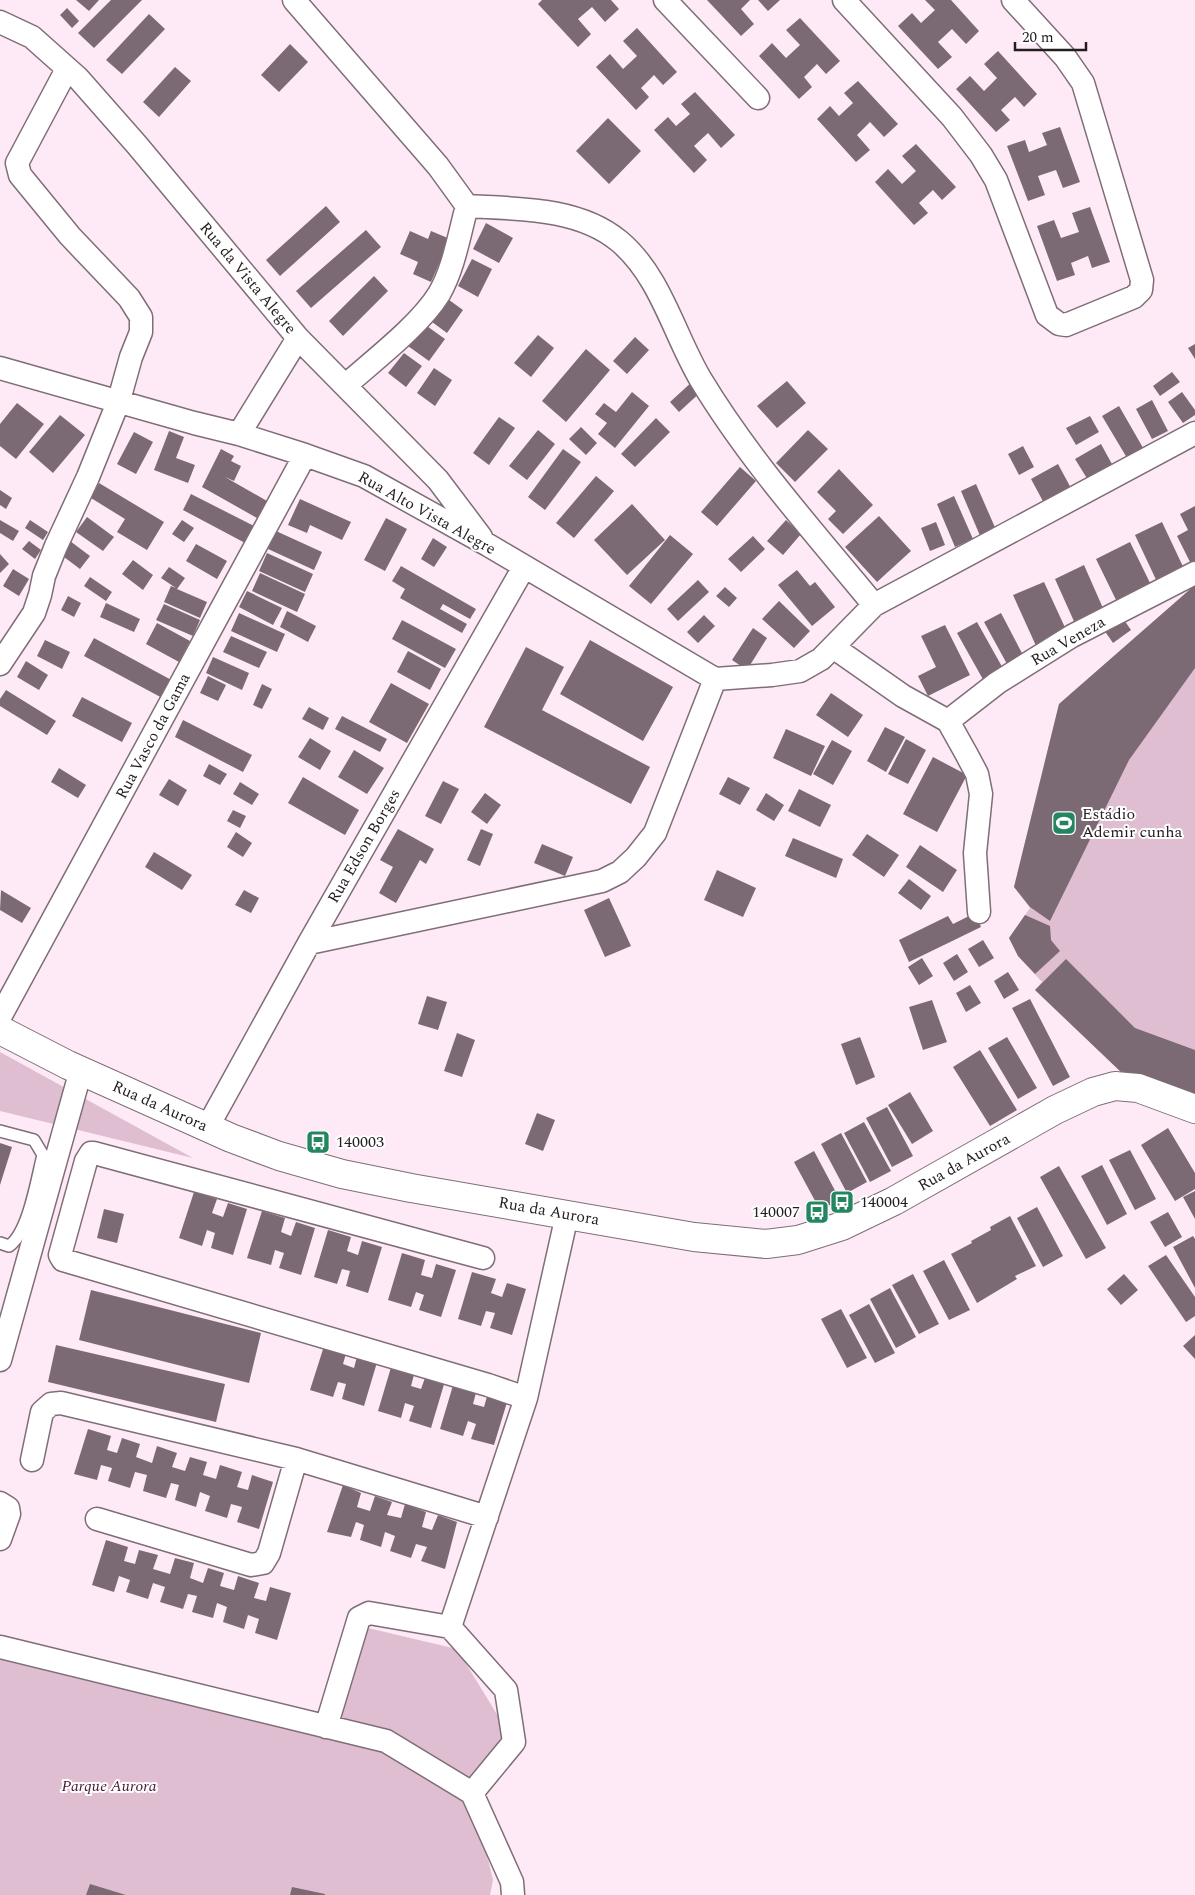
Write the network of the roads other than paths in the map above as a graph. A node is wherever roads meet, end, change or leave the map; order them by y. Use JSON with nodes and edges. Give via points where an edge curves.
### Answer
{"nodes":[{"id":1,"x":294,"y":0,"type":"edge"},
{"id":2,"x":665,"y":0,"type":"edge"},
{"id":3,"x":844,"y":0,"type":"edge"},
{"id":4,"x":1013,"y":0,"type":"edge"},
{"id":5,"x":0,"y":22,"type":"edge"},
{"id":6,"x":67,"y":68,"type":"junction"},
{"id":7,"x":758,"y":98,"type":"dead end"},
{"id":8,"x":467,"y":206,"type":"junction"},
{"id":9,"x":298,"y":338,"type":"junction"},
{"id":10,"x":0,"y":368,"type":"edge"},
{"id":11,"x":346,"y":385,"type":"junction"},
{"id":12,"x":119,"y":400,"type":"junction"},
{"id":13,"x":1195,"y":433,"type":"edge"},
{"id":14,"x":239,"y":434,"type":"junction"},
{"id":15,"x":305,"y":455,"type":"junction"},
{"id":16,"x":488,"y":546,"type":"junction"},
{"id":17,"x":524,"y":566,"type":"junction"},
{"id":18,"x":1195,"y":573,"type":"edge"},
{"id":19,"x":874,"y":605,"type":"junction"},
{"id":20,"x":833,"y":647,"type":"junction"},
{"id":21,"x":0,"y":664,"type":"edge"},
{"id":22,"x":714,"y":679,"type":"junction"},
{"id":23,"x":948,"y":721,"type":"junction"},
{"id":24,"x":979,"y":912,"type":"dead end"},
{"id":25,"x":309,"y":943,"type":"junction"},
{"id":26,"x":0,"y":1017,"type":"edge"},
{"id":27,"x":0,"y":1030,"type":"edge"},
{"id":28,"x":81,"y":1070,"type":"junction"},
{"id":29,"x":1195,"y":1109,"type":"edge"},
{"id":30,"x":207,"y":1128,"type":"junction"},
{"id":31,"x":0,"y":1131,"type":"edge"},
{"id":32,"x":567,"y":1215,"type":"junction"},
{"id":33,"x":0,"y":1243,"type":"edge"},
{"id":34,"x":483,"y":1258,"type":"dead end"},
{"id":35,"x":0,"y":1360,"type":"edge"},
{"id":36,"x":526,"y":1398,"type":"junction"},
{"id":37,"x":296,"y":1459,"type":"junction"},
{"id":38,"x":32,"y":1460,"type":"dead end"},
{"id":39,"x":0,"y":1503,"type":"edge"},
{"id":40,"x":487,"y":1516,"type":"junction"},
{"id":41,"x":97,"y":1519,"type":"dead end"},
{"id":42,"x":0,"y":1539,"type":"edge"},
{"id":43,"x":450,"y":1627,"type":"junction"},
{"id":44,"x":0,"y":1647,"type":"edge"},
{"id":45,"x":326,"y":1727,"type":"junction"},
{"id":46,"x":472,"y":1793,"type":"junction"},
{"id":47,"x":512,"y":1895,"type":"edge"}],
"edges":[{"from":1,"to":8,"type":"street","via":[[438,166]]},
{"from":2,"to":7,"type":"street"},
{"from":3,"to":4,"type":"street","via":[[952,117],[981,156],[996,180],[1047,315],[1066,325],[1134,297],[1142,280],[1083,83],[1065,57]]},
{"from":5,"to":6,"type":"street","name":"Rua da Vista Alegre","via":[[32,37]]},
{"from":6,"to":9,"type":"street","name":"Rua da Vista Alegre","via":[[137,145]]},
{"from":6,"to":12,"type":"street","via":[[17,162],[20,175],[70,236],[129,298],[141,317],[140,332]]},
{"from":8,"to":11,"type":"street","via":[[449,270],[438,294],[422,316]]},
{"from":8,"to":19,"type":"street","via":[[554,213],[592,224],[619,241],[646,271],[700,379],[742,442]]},
{"from":9,"to":11,"type":"street","name":"Rua da Vista Alegre"},
{"from":9,"to":14,"type":"street"},
{"from":10,"to":12,"type":"street","name":"Rua Alto Vista Alegre"},
{"from":11,"to":16,"type":"street","name":"Rua da Vista Alegre","via":[[438,480]]},
{"from":12,"to":14,"type":"street","name":"Rua Alto Vista Alegre"},
{"from":12,"to":21,"type":"street","via":[[44,576],[34,613]]},
{"from":13,"to":19,"type":"street"},
{"from":14,"to":15,"type":"street","name":"Rua Alto Vista Alegre"},
{"from":15,"to":16,"type":"street","name":"Rua Alto Vista Alegre","via":[[364,476]]},
{"from":15,"to":26,"type":"street","name":"Rua Vasco da Gama"},
{"from":16,"to":17,"type":"street","name":"Rua Alto Vista Alegre"},
{"from":17,"to":22,"type":"street","name":"Rua Alto Vista Alegre"},
{"from":17,"to":25,"type":"street","name":"Rua Edson Borges"},
{"from":18,"to":23,"type":"street","name":"Rua Veneza","via":[[1072,636],[996,683]]},
{"from":19,"to":20,"type":"street"},
{"from":20,"to":22,"type":"street","via":[[821,659],[800,671]]},
{"from":20,"to":23,"type":"street","via":[[904,696]]},
{"from":22,"to":25,"type":"street","via":[[655,833],[620,872],[602,881]]},
{"from":23,"to":24,"type":"street","via":[[977,774],[980,794],[976,853]]},
{"from":25,"to":30,"type":"street","name":"Rua Edson Borges"},
{"from":27,"to":28,"type":"main road","name":"Rua da Aurora"},
{"from":28,"to":30,"type":"main road","name":"Rua da Aurora"},
{"from":28,"to":35,"type":"street"},
{"from":29,"to":32,"type":"main road","name":"Rua da Aurora","via":[[1138,1088],[1115,1086],[1093,1092],[894,1201],[842,1226],[798,1240],[766,1244],[694,1237]]},
{"from":30,"to":32,"type":"main road","name":"Rua da Aurora","via":[[279,1156],[342,1174]]},
{"from":31,"to":33,"type":"lane","via":[[34,1140],[43,1155],[26,1220],[15,1241],[9,1246]]},
{"from":32,"to":36,"type":"street"},
{"from":34,"to":36,"type":"street","via":[[94,1153],[86,1161],[60,1255],[63,1260],[488,1384]]},
{"from":36,"to":40,"type":"street"},
{"from":37,"to":38,"type":"street","via":[[61,1403],[51,1404],[42,1412]]},
{"from":37,"to":40,"type":"street"},
{"from":37,"to":41,"type":"street","via":[[269,1553],[263,1563],[251,1565]]},
{"from":39,"to":42,"type":"street","via":[[8,1508],[9,1514]]},
{"from":40,"to":43,"type":"street"},
{"from":43,"to":45,"type":"street","via":[[369,1613],[359,1618]]},
{"from":43,"to":46,"type":"street","via":[[506,1690],[514,1742]]},
{"from":44,"to":45,"type":"street"},
{"from":45,"to":46,"type":"street","via":[[386,1741]]},
{"from":46,"to":47,"type":"street","via":[[512,1882]]}]}
